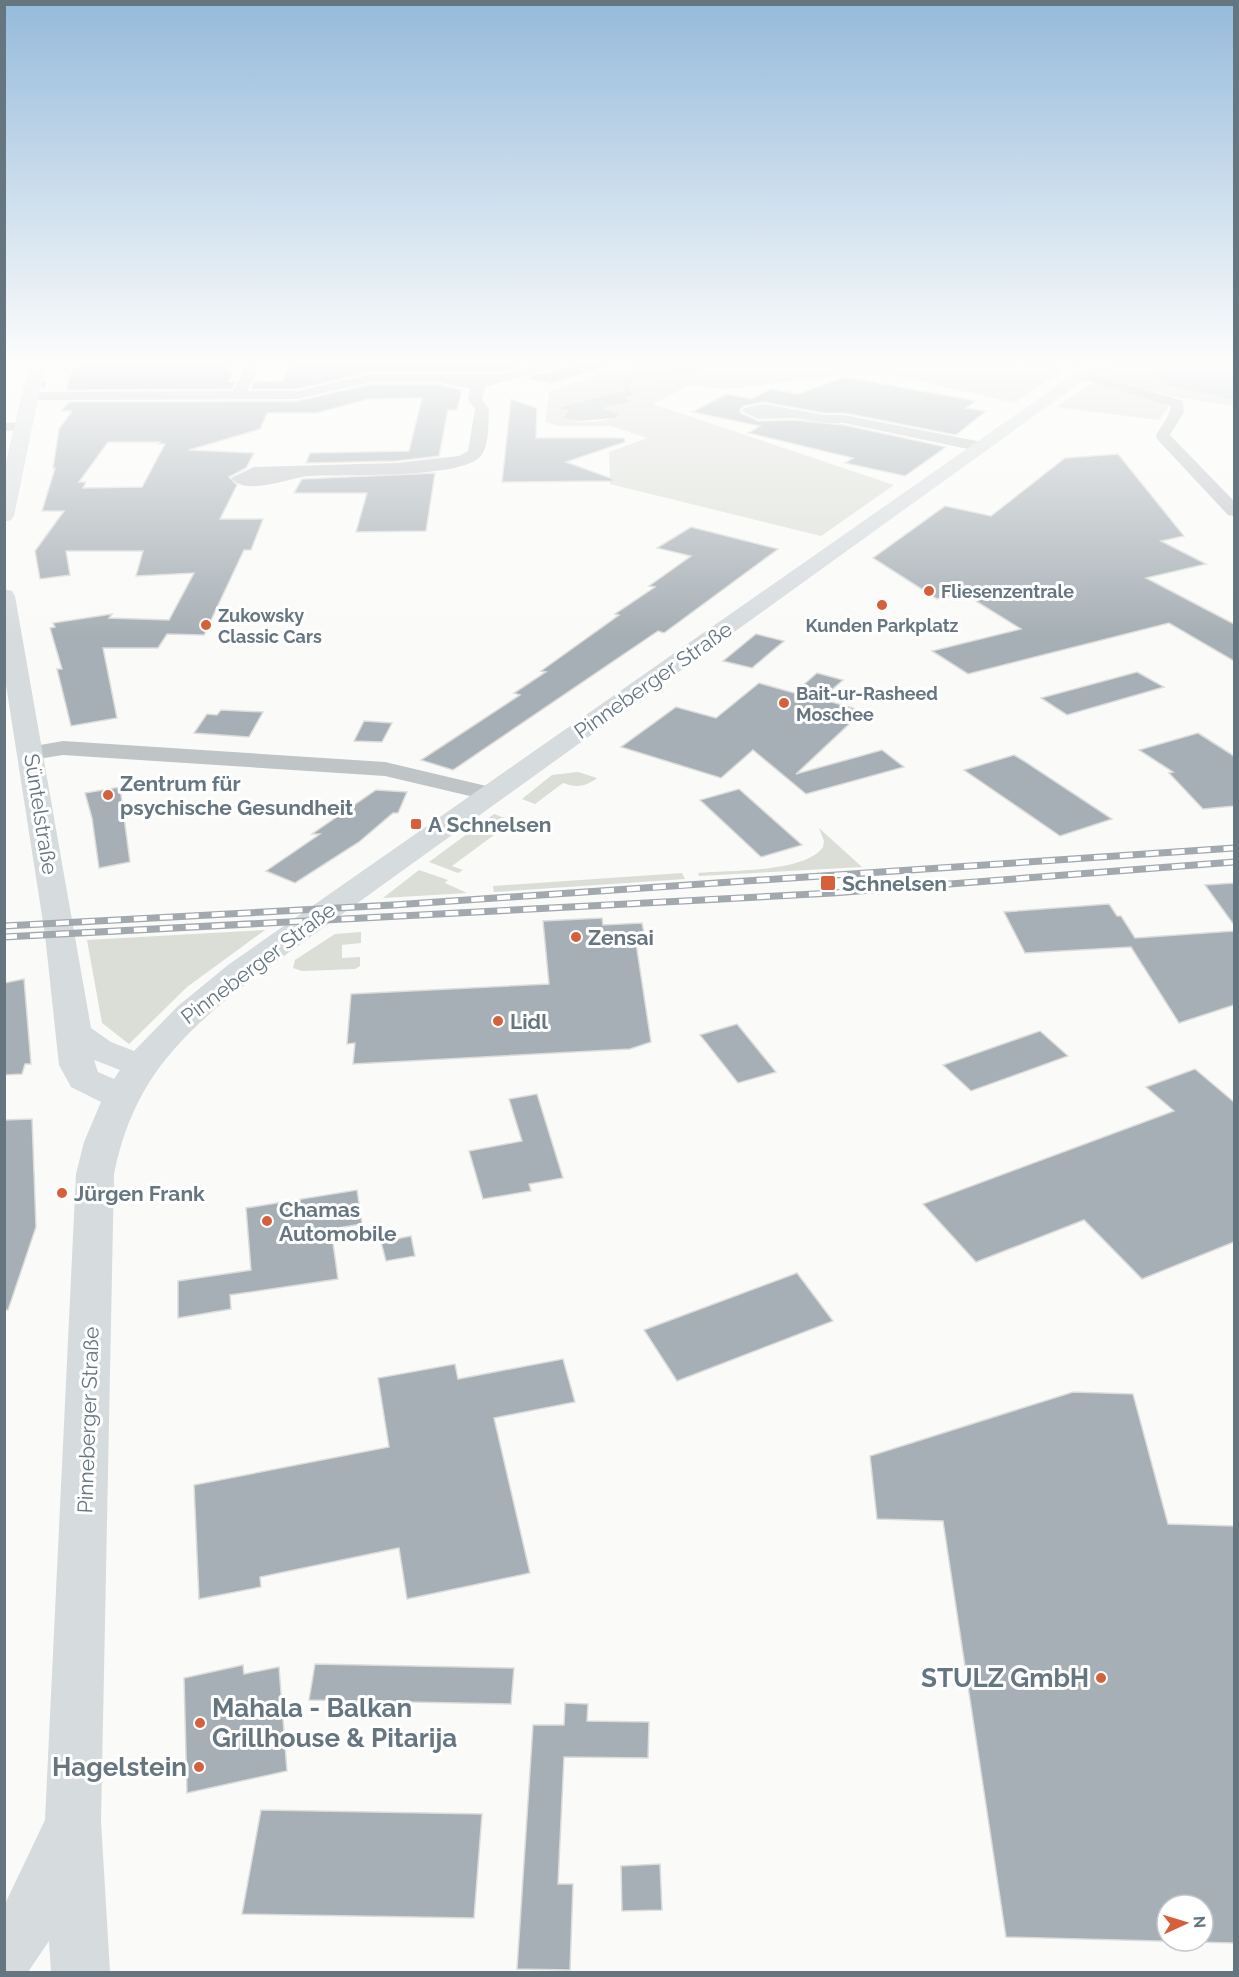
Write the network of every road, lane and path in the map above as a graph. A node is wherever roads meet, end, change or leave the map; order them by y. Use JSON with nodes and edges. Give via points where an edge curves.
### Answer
{"nodes":[{"id":1,"x":12,"y":452,"type":"edge"},
{"id":2,"x":475,"y":452,"type":"edge"},
{"id":3,"x":975,"y":452,"type":"edge"},
{"id":4,"x":1179,"y":452,"type":"edge"},
{"id":5,"x":300,"y":471,"type":"dead end"},
{"id":6,"x":1234,"y":512,"type":"edge"},
{"id":7,"x":4,"y":516,"type":"edge"},
{"id":8,"x":4,"y":596,"type":"edge"},
{"id":9,"x":31,"y":753,"type":"junction"},
{"id":10,"x":491,"y":794,"type":"junction"},
{"id":11,"x":130,"y":1081,"type":"junction"},
{"id":12,"x":73,"y":1821,"type":"junction"},
{"id":13,"x":4,"y":1956,"type":"edge"},
{"id":14,"x":80,"y":1972,"type":"edge"}],
"edges":[{"from":1,"to":7,"type":"main road"},
{"from":2,"to":5,"type":"street","via":[[434,467]]},
{"from":3,"to":10,"type":"main road","name":"Pinneberger Straße"},
{"from":4,"to":6,"type":"street"},
{"from":8,"to":9,"type":"main road","name":"Süntelstraße"},
{"from":9,"to":10,"type":"street","via":[[63,748],[386,769]]},
{"from":9,"to":11,"type":"main road","name":"Süntelstraße","via":[[79,1073],[101,1089]]},
{"from":10,"to":11,"type":"main road","name":"Pinneberger Straße","via":[[214,991],[172,1028]]},
{"from":11,"to":12,"type":"main road","name":"Pinneberger Straße","via":[[105,1130],[95,1174]]},
{"from":12,"to":13,"type":"main road","via":[[30,1918]]},
{"from":12,"to":14,"type":"main road","name":"Pinneberger Straße"}]}
